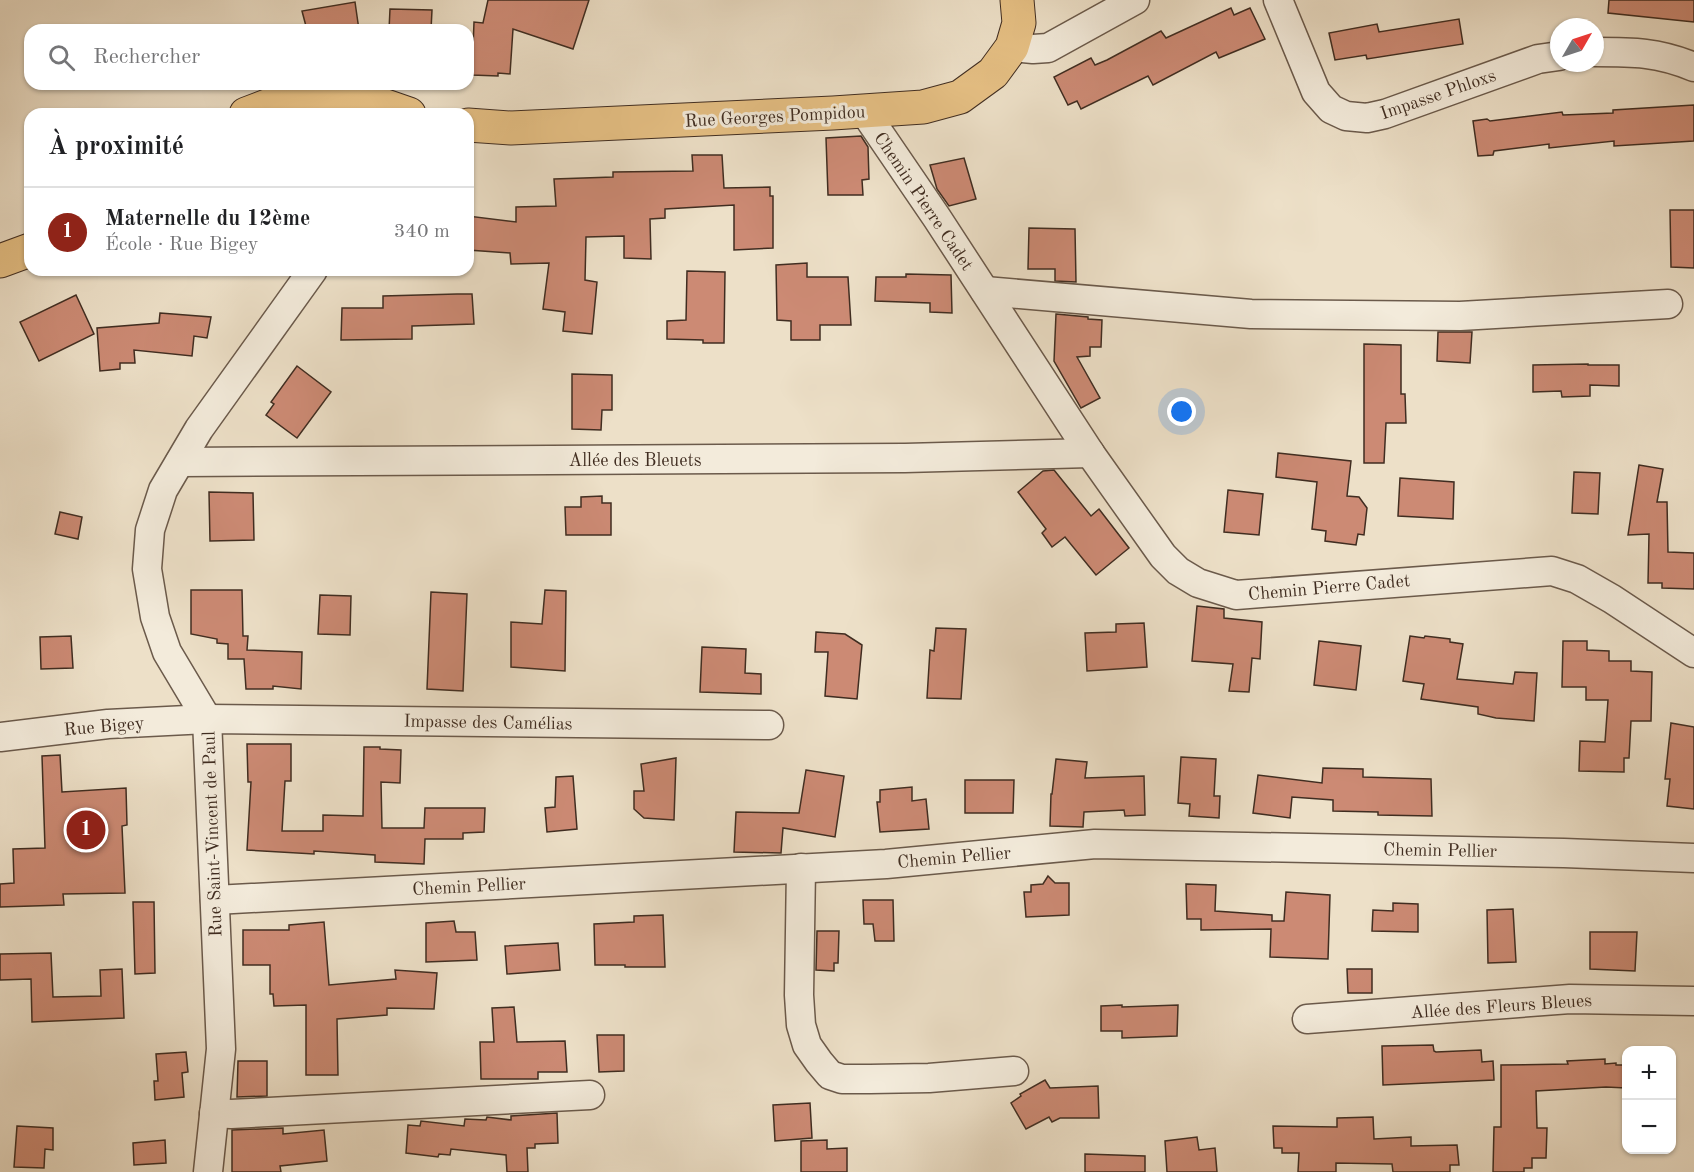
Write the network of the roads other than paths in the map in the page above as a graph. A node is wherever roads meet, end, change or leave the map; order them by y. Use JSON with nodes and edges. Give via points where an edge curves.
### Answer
{"nodes":[{"id":1,"x":1135,"y":0,"type":"edge"},
{"id":2,"x":1278,"y":0,"type":"edge"},
{"id":3,"x":1016,"y":23,"type":"edge"},
{"id":4,"x":1604,"y":52,"type":"edge"},
{"id":5,"x":1550,"y":58,"type":"edge"},
{"id":6,"x":1694,"y":67,"type":"edge"},
{"id":7,"x":262,"y":108,"type":"edge"},
{"id":8,"x":392,"y":108,"type":"edge"},
{"id":9,"x":864,"y":111,"type":"junction"},
{"id":10,"x":474,"y":125,"type":"edge"},
{"id":11,"x":24,"y":252,"type":"edge"},
{"id":12,"x":0,"y":261,"type":"edge"},
{"id":13,"x":309,"y":276,"type":"edge"},
{"id":14,"x":985,"y":291,"type":"junction"},
{"id":15,"x":1668,"y":304,"type":"dead end"},
{"id":16,"x":1090,"y":453,"type":"junction"},
{"id":17,"x":180,"y":462,"type":"junction"},
{"id":18,"x":1694,"y":654,"type":"edge"},
{"id":19,"x":207,"y":719,"type":"junction"},
{"id":20,"x":769,"y":725,"type":"dead end"},
{"id":21,"x":0,"y":737,"type":"edge"},
{"id":22,"x":1694,"y":858,"type":"edge"},
{"id":23,"x":801,"y":868,"type":"junction"},
{"id":24,"x":215,"y":900,"type":"junction"},
{"id":25,"x":1694,"y":1001,"type":"edge"},
{"id":26,"x":1307,"y":1019,"type":"dead end"},
{"id":27,"x":1014,"y":1071,"type":"dead end"},
{"id":28,"x":590,"y":1095,"type":"dead end"},
{"id":29,"x":214,"y":1113,"type":"junction"},
{"id":30,"x":208,"y":1172,"type":"edge"}],
"edges":[{"from":1,"to":3,"type":"street","via":[[1048,48],[1034,49]]},
{"from":2,"to":5,"type":"street","name":"Impasse Phloxs","via":[[1316,92],[1331,109],[1346,116],[1367,118],[1385,114]]},
{"from":3,"to":9,"type":"main road","name":"Rue Georges Pompidou","via":[[993,74],[960,97],[923,107]]},
{"from":4,"to":6,"type":"street","via":[[1640,52]]},
{"from":7,"to":8,"type":"main road","via":[[290,97],[328,94],[357,96]]},
{"from":9,"to":10,"type":"main road","name":"Rue Georges Pompidou","via":[[511,128]]},
{"from":9,"to":14,"type":"street","name":"Chemin Pierre Cadet"},
{"from":11,"to":12,"type":"main road"},
{"from":13,"to":17,"type":"street","name":"Rue Saint-Vincent de Paul","via":[[199,429]]},
{"from":14,"to":15,"type":"street","via":[[1251,315],[1460,316]]},
{"from":14,"to":16,"type":"street","name":"Chemin Pierre Cadet"},
{"from":16,"to":17,"type":"street","name":"Allée des Bleuets","via":[[905,458]]},
{"from":16,"to":18,"type":"street","name":"Chemin Pierre Cadet","via":[[1163,556],[1178,571],[1215,590],[1236,595],[1552,571],[1577,579],[1612,599]]},
{"from":17,"to":19,"type":"street","name":"Rue Saint-Vincent de Paul","via":[[163,490],[150,530],[147,569],[155,617],[167,652]]},
{"from":19,"to":20,"type":"street","name":"Impasse des Camélias"},
{"from":19,"to":21,"type":"street","name":"Rue Bigey","via":[[108,724]]},
{"from":19,"to":24,"type":"street","name":"Rue Saint-Vincent de Paul"},
{"from":22,"to":23,"type":"street","name":"Chemin Pellier","via":[[1095,844]]},
{"from":23,"to":24,"type":"street","name":"Chemin Pellier"},
{"from":23,"to":27,"type":"street","via":[[801,1025],[807,1045],[830,1075],[842,1079],[929,1078]]},
{"from":24,"to":29,"type":"street","name":"Rue Saint-Vincent de Paul","via":[[221,1049]]},
{"from":25,"to":26,"type":"street","name":"Allée des Fleurs Bleues","via":[[1570,999]]},
{"from":28,"to":29,"type":"street"},
{"from":29,"to":30,"type":"street","name":"Rue Saint-Vincent de Paul"}]}
